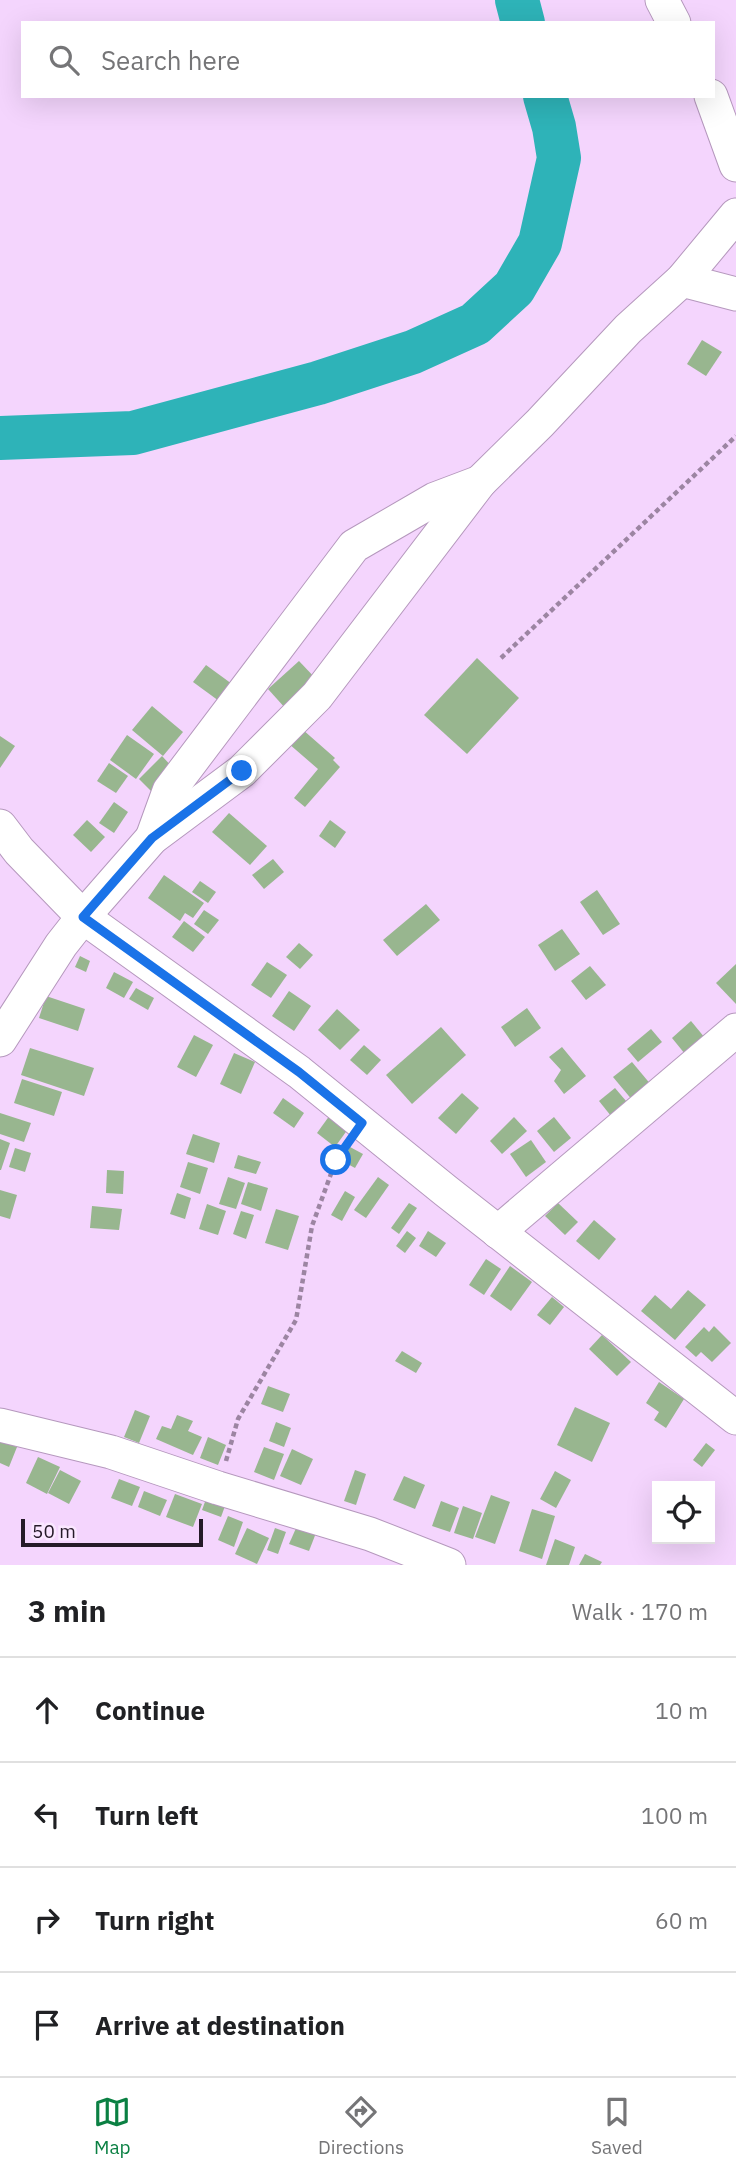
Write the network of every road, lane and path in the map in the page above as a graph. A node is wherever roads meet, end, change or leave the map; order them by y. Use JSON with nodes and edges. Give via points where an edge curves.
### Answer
{"nodes":[{"id":1,"x":662,"y":0,"type":"edge"},
{"id":2,"x":673,"y":21,"type":"edge"},
{"id":3,"x":712,"y":98,"type":"edge"},
{"id":4,"x":736,"y":166,"type":"edge"},
{"id":5,"x":736,"y":215,"type":"edge"},
{"id":6,"x":682,"y":280,"type":"junction"},
{"id":7,"x":736,"y":295,"type":"edge"},
{"id":8,"x":736,"y":436,"type":"edge"},
{"id":9,"x":480,"y":482,"type":"junction"},
{"id":10,"x":501,"y":658,"type":"dead end"},
{"id":11,"x":0,"y":826,"type":"edge"},
{"id":12,"x":152,"y":838,"type":"junction"},
{"id":13,"x":83,"y":917,"type":"junction"},
{"id":14,"x":736,"y":1030,"type":"edge"},
{"id":15,"x":0,"y":1040,"type":"edge"},
{"id":16,"x":362,"y":1123,"type":"junction"},
{"id":17,"x":498,"y":1232,"type":"junction"},
{"id":18,"x":736,"y":1418,"type":"edge"},
{"id":19,"x":0,"y":1425,"type":"edge"},
{"id":20,"x":218,"y":1488,"type":"junction"},
{"id":21,"x":449,"y":1565,"type":"edge"}],
"edges":[{"from":1,"to":2,"type":"street"},
{"from":3,"to":4,"type":"street"},
{"from":5,"to":6,"type":"street"},
{"from":6,"to":7,"type":"street"},
{"from":6,"to":9,"type":"street","via":[[628,329]]},
{"from":8,"to":10,"type":"path"},
{"from":9,"to":12,"type":"street","via":[[317,696],[242,771]]},
{"from":9,"to":12,"type":"street","via":[[435,499],[354,546],[169,791]]},
{"from":11,"to":13,"type":"street"},
{"from":12,"to":13,"type":"street"},
{"from":13,"to":15,"type":"street"},
{"from":13,"to":16,"type":"street","via":[[299,1072]]},
{"from":14,"to":17,"type":"street"},
{"from":16,"to":17,"type":"street"},
{"from":16,"to":20,"type":"path","via":[[336,1160],[312,1226],[296,1320],[238,1419]]},
{"from":17,"to":18,"type":"street"},
{"from":19,"to":20,"type":"street","via":[[111,1452]]},
{"from":20,"to":21,"type":"street","via":[[370,1534]]}]}
